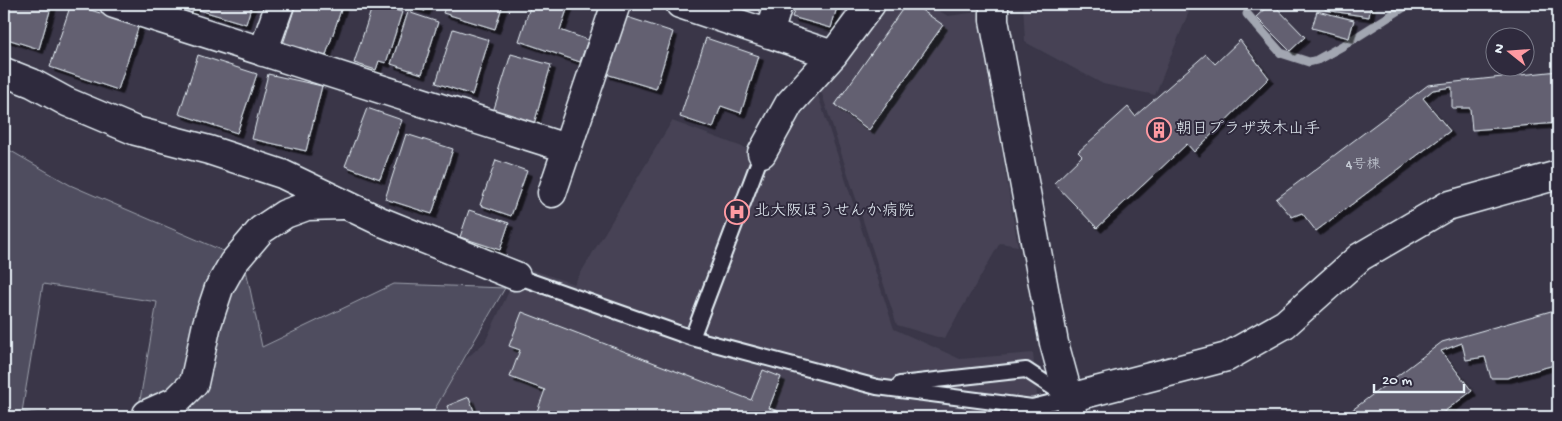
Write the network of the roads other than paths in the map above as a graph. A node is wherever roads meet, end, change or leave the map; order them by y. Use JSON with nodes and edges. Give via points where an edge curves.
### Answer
{"nodes":[{"id":1,"x":114,"y":4,"type":"edge"},
{"id":2,"x":280,"y":4,"type":"edge"},
{"id":3,"x":616,"y":4,"type":"edge"},
{"id":4,"x":680,"y":4,"type":"edge"},
{"id":5,"x":778,"y":4,"type":"edge"},
{"id":6,"x":871,"y":4,"type":"edge"},
{"id":7,"x":994,"y":4,"type":"edge"},
{"id":8,"x":769,"y":34,"type":"junction"},
{"id":9,"x":263,"y":52,"type":"junction"},
{"id":10,"x":833,"y":55,"type":"junction"},
{"id":11,"x":4,"y":72,"type":"edge"},
{"id":12,"x":566,"y":148,"type":"junction"},
{"id":13,"x":762,"y":153,"type":"joint"},
{"id":14,"x":1558,"y":174,"type":"edge"},
{"id":15,"x":552,"y":193,"type":"dead end"},
{"id":16,"x":343,"y":205,"type":"junction"},
{"id":17,"x":516,"y":276,"type":"joint"},
{"id":18,"x":692,"y":338,"type":"junction"},
{"id":19,"x":877,"y":387,"type":"junction"},
{"id":20,"x":1071,"y":408,"type":"edge"},
{"id":21,"x":147,"y":414,"type":"dead end"}],
"edges":[{"from":1,"to":9,"type":"street"},
{"from":2,"to":9,"type":"street"},
{"from":3,"to":12,"type":"street"},
{"from":4,"to":8,"type":"street"},
{"from":5,"to":8,"type":"street"},
{"from":6,"to":10,"type":"street"},
{"from":7,"to":20,"type":"street","via":[[994,20],[1054,343]]},
{"from":8,"to":10,"type":"street"},
{"from":9,"to":12,"type":"street"},
{"from":10,"to":13,"type":"street","via":[[789,104]]},
{"from":11,"to":16,"type":"street","via":[[136,131],[282,174]]},
{"from":12,"to":15,"type":"street"},
{"from":13,"to":18,"type":"lane"},
{"from":14,"to":20,"type":"street","via":[[1447,206],[1360,257],[1285,324],[1227,357]]},
{"from":16,"to":17,"type":"street"},
{"from":16,"to":21,"type":"street","via":[[307,206],[285,214],[261,230],[233,263],[219,288],[194,383],[176,401]]},
{"from":17,"to":18,"type":"lane"},
{"from":18,"to":19,"type":"lane"},
{"from":19,"to":20,"type":"lane","via":[[1032,407]]},
{"from":19,"to":20,"type":"lane","via":[[1026,370]]}]}
